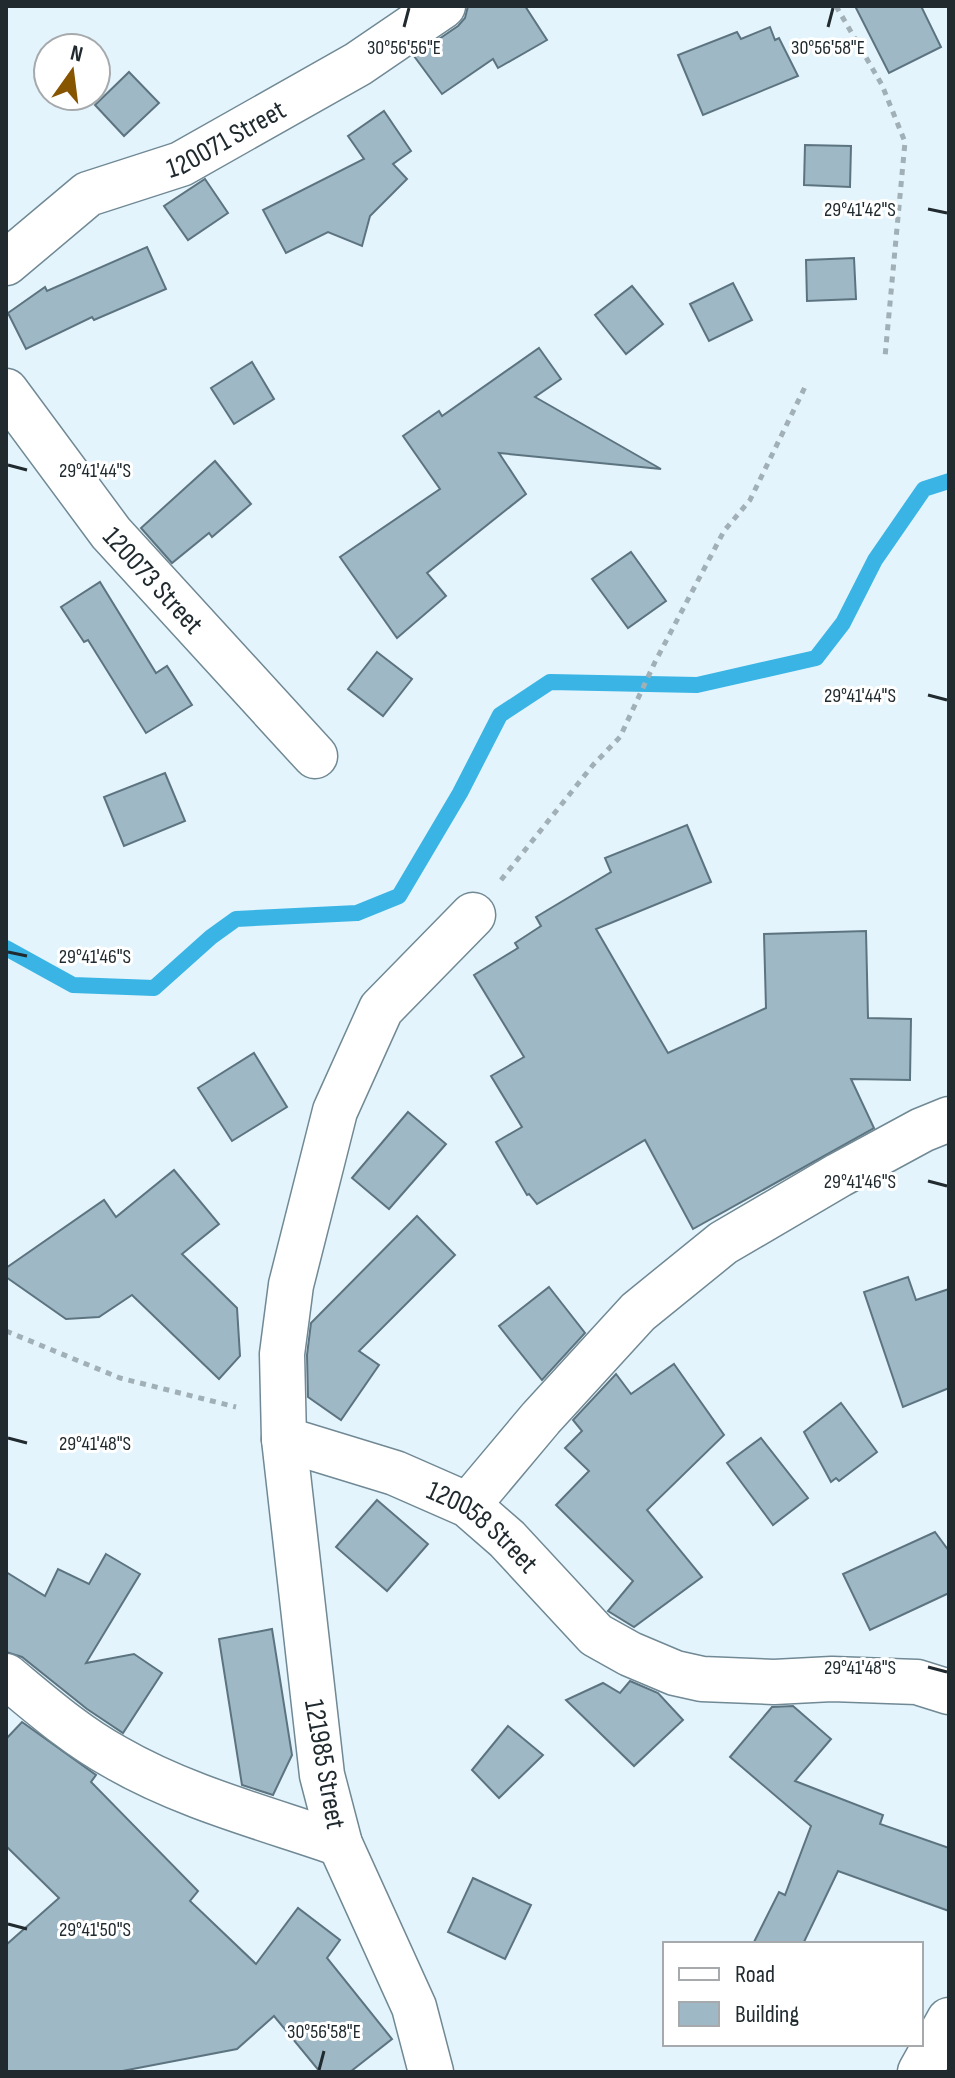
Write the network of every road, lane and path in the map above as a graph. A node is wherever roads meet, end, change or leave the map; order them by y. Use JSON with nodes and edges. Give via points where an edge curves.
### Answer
{"nodes":[{"id":1,"x":443,"y":6,"type":"edge"},
{"id":2,"x":836,"y":6,"type":"edge"},
{"id":3,"x":6,"y":263,"type":"edge"},
{"id":4,"x":885,"y":357,"type":"dead end"},
{"id":5,"x":805,"y":387,"type":"dead end"},
{"id":6,"x":6,"y":391,"type":"edge"},
{"id":7,"x":315,"y":756,"type":"dead end"},
{"id":8,"x":473,"y":915,"type":"joint"},
{"id":9,"x":949,"y":1119,"type":"edge"},
{"id":10,"x":6,"y":1331,"type":"edge"},
{"id":11,"x":284,"y":1439,"type":"junction"},
{"id":12,"x":468,"y":1505,"type":"junction"},
{"id":13,"x":6,"y":1676,"type":"edge"},
{"id":14,"x":949,"y":1692,"type":"edge"},
{"id":15,"x":340,"y":1844,"type":"junction"},
{"id":16,"x":949,"y":2020,"type":"edge"},
{"id":17,"x":431,"y":2072,"type":"edge"},
{"id":18,"x":920,"y":2072,"type":"edge"}],
"edges":[{"from":1,"to":3,"type":"street","name":"120071 Street","via":[[358,64],[181,164],[88,194]]},
{"from":2,"to":4,"type":"path","via":[[882,85],[905,142]]},
{"from":5,"to":8,"type":"path","via":[[750,500],[724,531],[620,737]]},
{"from":6,"to":7,"type":"street","name":"120073 Street","via":[[111,533]]},
{"from":8,"to":11,"type":"street","name":"121985 Street","via":[[381,1009],[335,1111],[291,1285],[282,1354]]},
{"from":9,"to":12,"type":"street","via":[[723,1243],[638,1312]]},
{"from":10,"to":11,"type":"path","via":[[120,1378],[248,1409]]},
{"from":11,"to":12,"type":"street","name":"120058 Street","via":[[395,1473]]},
{"from":11,"to":15,"type":"street","name":"121985 Street","via":[[322,1775]]},
{"from":12,"to":14,"type":"street","name":"120058 Street","via":[[596,1635],[675,1673],[774,1682],[917,1682]]},
{"from":13,"to":15,"type":"street","via":[[70,1729],[116,1758],[177,1787]]},
{"from":15,"to":17,"type":"street","name":"121985 Street","via":[[414,2007]]},
{"from":16,"to":18,"type":"street"}]}
